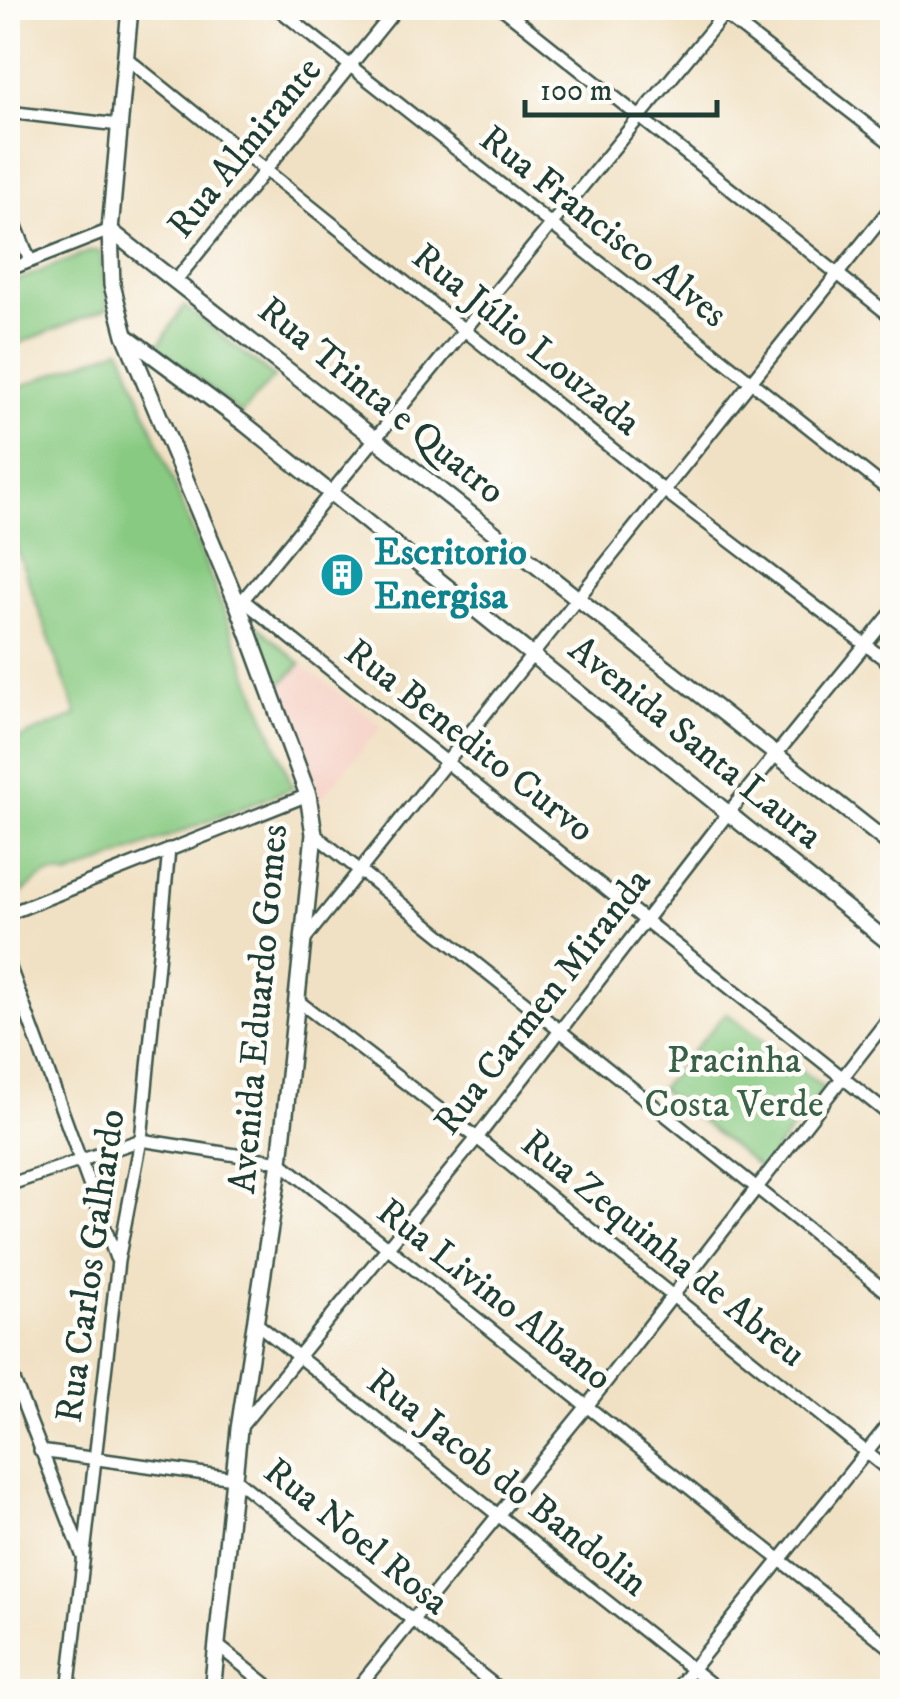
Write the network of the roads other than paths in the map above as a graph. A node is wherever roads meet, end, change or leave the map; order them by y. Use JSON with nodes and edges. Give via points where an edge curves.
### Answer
{"nodes":[{"id":1,"x":130,"y":8,"type":"edge"},
{"id":2,"x":277,"y":8,"type":"edge"},
{"id":3,"x":397,"y":8,"type":"edge"},
{"id":4,"x":502,"y":8,"type":"edge"},
{"id":5,"x":727,"y":11,"type":"edge"},
{"id":6,"x":126,"y":58,"type":"junction"},
{"id":7,"x":350,"y":66,"type":"junction"},
{"id":8,"x":8,"y":112,"type":"edge"},
{"id":9,"x":640,"y":118,"type":"junction"},
{"id":10,"x":119,"y":125,"type":"junction"},
{"id":11,"x":892,"y":144,"type":"edge"},
{"id":12,"x":266,"y":169,"type":"junction"},
{"id":13,"x":8,"y":206,"type":"edge"},
{"id":14,"x":892,"y":206,"type":"edge"},
{"id":15,"x":552,"y":224,"type":"junction"},
{"id":16,"x":110,"y":230,"type":"junction"},
{"id":17,"x":30,"y":261,"type":"junction"},
{"id":18,"x":8,"y":270,"type":"edge"},
{"id":19,"x":840,"y":274,"type":"junction"},
{"id":20,"x":177,"y":279,"type":"junction"},
{"id":21,"x":892,"y":317,"type":"edge"},
{"id":22,"x":465,"y":330,"type":"junction"},
{"id":23,"x":125,"y":335,"type":"junction"},
{"id":24,"x":750,"y":381,"type":"junction"},
{"id":25,"x":374,"y":439,"type":"junction"},
{"id":26,"x":662,"y":489,"type":"junction"},
{"id":27,"x":892,"y":493,"type":"edge"},
{"id":28,"x":330,"y":495,"type":"junction"},
{"id":29,"x":575,"y":597,"type":"junction"},
{"id":30,"x":241,"y":602,"type":"junction"},
{"id":31,"x":892,"y":612,"type":"edge"},
{"id":32,"x":867,"y":644,"type":"junction"},
{"id":33,"x":530,"y":653,"type":"junction"},
{"id":34,"x":892,"y":665,"type":"edge"},
{"id":35,"x":776,"y":756,"type":"junction"},
{"id":36,"x":447,"y":762,"type":"junction"},
{"id":37,"x":308,"y":794,"type":"junction"},
{"id":38,"x":729,"y":812,"type":"junction"},
{"id":39,"x":314,"y":834,"type":"junction"},
{"id":40,"x":892,"y":846,"type":"edge"},
{"id":41,"x":169,"y":849,"type":"junction"},
{"id":42,"x":360,"y":872,"type":"junction"},
{"id":43,"x":8,"y":914,"type":"edge"},
{"id":44,"x":645,"y":919,"type":"junction"},
{"id":45,"x":304,"y":940,"type":"junction"},
{"id":46,"x":892,"y":945,"type":"edge"},
{"id":47,"x":8,"y":962,"type":"edge"},
{"id":48,"x":298,"y":1002,"type":"junction"},
{"id":49,"x":892,"y":1014,"type":"edge"},
{"id":50,"x":559,"y":1033,"type":"junction"},
{"id":51,"x":843,"y":1077,"type":"junction"},
{"id":52,"x":892,"y":1118,"type":"edge"},
{"id":53,"x":477,"y":1138,"type":"junction"},
{"id":54,"x":141,"y":1140,"type":"junction"},
{"id":55,"x":79,"y":1158,"type":"junction"},
{"id":56,"x":280,"y":1162,"type":"junction"},
{"id":57,"x":8,"y":1185,"type":"edge"},
{"id":58,"x":758,"y":1186,"type":"junction"},
{"id":59,"x":384,"y":1249,"type":"junction"},
{"id":60,"x":118,"y":1262,"type":"junction"},
{"id":61,"x":673,"y":1295,"type":"junction"},
{"id":62,"x":892,"y":1296,"type":"edge"},
{"id":63,"x":256,"y":1323,"type":"junction"},
{"id":64,"x":296,"y":1356,"type":"junction"},
{"id":65,"x":8,"y":1365,"type":"edge"},
{"id":66,"x":587,"y":1406,"type":"junction"},
{"id":67,"x":892,"y":1420,"type":"edge"},
{"id":68,"x":240,"y":1428,"type":"junction"},
{"id":69,"x":40,"y":1451,"type":"junction"},
{"id":70,"x":867,"y":1452,"type":"junction"},
{"id":71,"x":96,"y":1458,"type":"junction"},
{"id":72,"x":892,"y":1473,"type":"edge"},
{"id":73,"x":234,"y":1478,"type":"junction"},
{"id":74,"x":500,"y":1512,"type":"junction"},
{"id":75,"x":83,"y":1558,"type":"junction"},
{"id":76,"x":781,"y":1559,"type":"junction"},
{"id":77,"x":414,"y":1622,"type":"junction"},
{"id":78,"x":217,"y":1645,"type":"junction"},
{"id":79,"x":892,"y":1649,"type":"edge"},
{"id":80,"x":692,"y":1669,"type":"junction"},
{"id":81,"x":68,"y":1692,"type":"edge"},
{"id":82,"x":212,"y":1692,"type":"edge"},
{"id":83,"x":276,"y":1692,"type":"edge"},
{"id":84,"x":354,"y":1692,"type":"edge"},
{"id":85,"x":503,"y":1692,"type":"edge"},
{"id":86,"x":674,"y":1692,"type":"edge"},
{"id":87,"x":721,"y":1692,"type":"edge"}],
"edges":[{"from":1,"to":6,"type":"main road","name":"Avenida Eduardo Gomes"},
{"from":2,"to":7,"type":"street","name":"Rua Francisco Alves"},
{"from":3,"to":7,"type":"street","name":"Rua Almirante"},
{"from":4,"to":9,"type":"street"},
{"from":5,"to":9,"type":"street"},
{"from":5,"to":11,"type":"street"},
{"from":6,"to":10,"type":"main road","name":"Avenida Eduardo Gomes"},
{"from":6,"to":12,"type":"street","name":"Rua Júlio Louzada"},
{"from":7,"to":12,"type":"street","name":"Rua Almirante"},
{"from":7,"to":15,"type":"street","name":"Rua Francisco Alves"},
{"from":8,"to":10,"type":"street"},
{"from":9,"to":15,"type":"street"},
{"from":9,"to":19,"type":"street"},
{"from":10,"to":16,"type":"main road","name":"Avenida Eduardo Gomes"},
{"from":12,"to":20,"type":"street","name":"Rua Almirante"},
{"from":12,"to":22,"type":"street","name":"Rua Júlio Louzada"},
{"from":13,"to":17,"type":"street"},
{"from":14,"to":19,"type":"street"},
{"from":15,"to":22,"type":"street"},
{"from":15,"to":24,"type":"street","name":"Rua Francisco Alves"},
{"from":16,"to":17,"type":"street"},
{"from":16,"to":20,"type":"street","name":"Rua Trinta e Quatro"},
{"from":16,"to":23,"type":"main road","name":"Avenida Eduardo Gomes","via":[[112,286]]},
{"from":17,"to":18,"type":"street"},
{"from":19,"to":21,"type":"street"},
{"from":19,"to":24,"type":"street"},
{"from":20,"to":25,"type":"street","name":"Rua Trinta e Quatro"},
{"from":22,"to":25,"type":"street"},
{"from":22,"to":26,"type":"street","name":"Rua Júlio Louzada"},
{"from":23,"to":28,"type":"street","name":"Avenida Santa Laura"},
{"from":23,"to":30,"type":"main road","name":"Avenida Eduardo Gomes"},
{"from":24,"to":26,"type":"street"},
{"from":24,"to":27,"type":"street","name":"Rua Francisco Alves"},
{"from":25,"to":28,"type":"street"},
{"from":25,"to":29,"type":"street","name":"Rua Trinta e Quatro"},
{"from":26,"to":29,"type":"street"},
{"from":26,"to":32,"type":"street","name":"Rua Júlio Louzada"},
{"from":28,"to":30,"type":"street"},
{"from":28,"to":33,"type":"street","name":"Avenida Santa Laura"},
{"from":29,"to":33,"type":"street"},
{"from":29,"to":35,"type":"street","name":"Rua Trinta e Quatro"},
{"from":30,"to":36,"type":"street","name":"Rua Benedito Curvo"},
{"from":30,"to":37,"type":"main road","name":"Avenida Eduardo Gomes"},
{"from":31,"to":32,"type":"street","name":"Rua Carmen Miranda"},
{"from":32,"to":34,"type":"street","name":"Rua Júlio Louzada"},
{"from":32,"to":35,"type":"street","name":"Rua Carmen Miranda"},
{"from":33,"to":36,"type":"street"},
{"from":33,"to":38,"type":"street","name":"Avenida Santa Laura"},
{"from":35,"to":38,"type":"street","name":"Rua Carmen Miranda"},
{"from":35,"to":40,"type":"street","name":"Rua Trinta e Quatro"},
{"from":36,"to":42,"type":"street"},
{"from":36,"to":44,"type":"street","name":"Rua Benedito Curvo"},
{"from":37,"to":39,"type":"main road","name":"Avenida Eduardo Gomes"},
{"from":37,"to":41,"type":"street"},
{"from":38,"to":44,"type":"street","name":"Rua Carmen Miranda"},
{"from":38,"to":46,"type":"street","name":"Avenida Santa Laura"},
{"from":39,"to":42,"type":"street"},
{"from":39,"to":45,"type":"main road","name":"Avenida Eduardo Gomes"},
{"from":41,"to":43,"type":"street"},
{"from":41,"to":54,"type":"street","name":"Rua Carlos Galhardo"},
{"from":42,"to":45,"type":"street"},
{"from":42,"to":50,"type":"street"},
{"from":44,"to":50,"type":"street","name":"Rua Carmen Miranda"},
{"from":44,"to":51,"type":"street","name":"Rua Benedito Curvo"},
{"from":45,"to":48,"type":"main road","name":"Avenida Eduardo Gomes"},
{"from":47,"to":55,"type":"street"},
{"from":48,"to":53,"type":"street","name":"Rua Zequinha de Abreu"},
{"from":48,"to":56,"type":"main road","name":"Avenida Eduardo Gomes"},
{"from":49,"to":51,"type":"street"},
{"from":50,"to":53,"type":"street","name":"Rua Carmen Miranda"},
{"from":50,"to":58,"type":"street"},
{"from":51,"to":52,"type":"street","name":"Rua Benedito Curvo"},
{"from":51,"to":58,"type":"street"},
{"from":53,"to":59,"type":"street","name":"Rua Carmen Miranda"},
{"from":53,"to":61,"type":"street","name":"Rua Zequinha de Abreu"},
{"from":54,"to":55,"type":"street"},
{"from":54,"to":56,"type":"street"},
{"from":54,"to":60,"type":"street","name":"Rua Carlos Galhardo"},
{"from":55,"to":57,"type":"street"},
{"from":55,"to":60,"type":"street"},
{"from":56,"to":59,"type":"street","name":"Rua Livino Albano"},
{"from":56,"to":63,"type":"main road","name":"Avenida Eduardo Gomes"},
{"from":58,"to":61,"type":"street"},
{"from":58,"to":62,"type":"street"},
{"from":59,"to":64,"type":"street","name":"Rua Carmen Miranda"},
{"from":59,"to":66,"type":"street","name":"Rua Livino Albano"},
{"from":60,"to":71,"type":"street","name":"Rua Carlos Galhardo"},
{"from":61,"to":66,"type":"street"},
{"from":61,"to":70,"type":"street","name":"Rua Zequinha de Abreu"},
{"from":63,"to":64,"type":"street","name":"Rua Jacob do Bandolin"},
{"from":63,"to":68,"type":"main road","name":"Avenida Eduardo Gomes"},
{"from":64,"to":68,"type":"street","name":"Rua Carmen Miranda"},
{"from":64,"to":74,"type":"street","name":"Rua Jacob do Bandolin"},
{"from":65,"to":69,"type":"street"},
{"from":66,"to":74,"type":"street"},
{"from":66,"to":76,"type":"street","name":"Rua Livino Albano"},
{"from":67,"to":70,"type":"street"},
{"from":68,"to":73,"type":"main road","name":"Avenida Eduardo Gomes"},
{"from":69,"to":71,"type":"street","name":"Rua Noel Rosa"},
{"from":69,"to":75,"type":"street"},
{"from":70,"to":72,"type":"street","name":"Rua Zequinha de Abreu"},
{"from":70,"to":76,"type":"street"},
{"from":71,"to":73,"type":"street","name":"Rua Noel Rosa"},
{"from":71,"to":75,"type":"street","name":"Rua Carlos Galhardo"},
{"from":73,"to":77,"type":"street","name":"Rua Noel Rosa"},
{"from":73,"to":78,"type":"main road","name":"Avenida Eduardo Gomes"},
{"from":74,"to":77,"type":"street"},
{"from":74,"to":80,"type":"street","name":"Rua Jacob do Bandolin"},
{"from":75,"to":81,"type":"street","name":"Rua Carlos Galhardo"},
{"from":76,"to":79,"type":"street","name":"Rua Livino Albano"},
{"from":76,"to":80,"type":"street"},
{"from":77,"to":84,"type":"street"},
{"from":77,"to":85,"type":"street","name":"Rua Noel Rosa"},
{"from":78,"to":82,"type":"main road","name":"Avenida Eduardo Gomes"},
{"from":78,"to":83,"type":"street"},
{"from":80,"to":86,"type":"street"},
{"from":80,"to":87,"type":"street","name":"Rua Jacob do Bandolin"}]}
